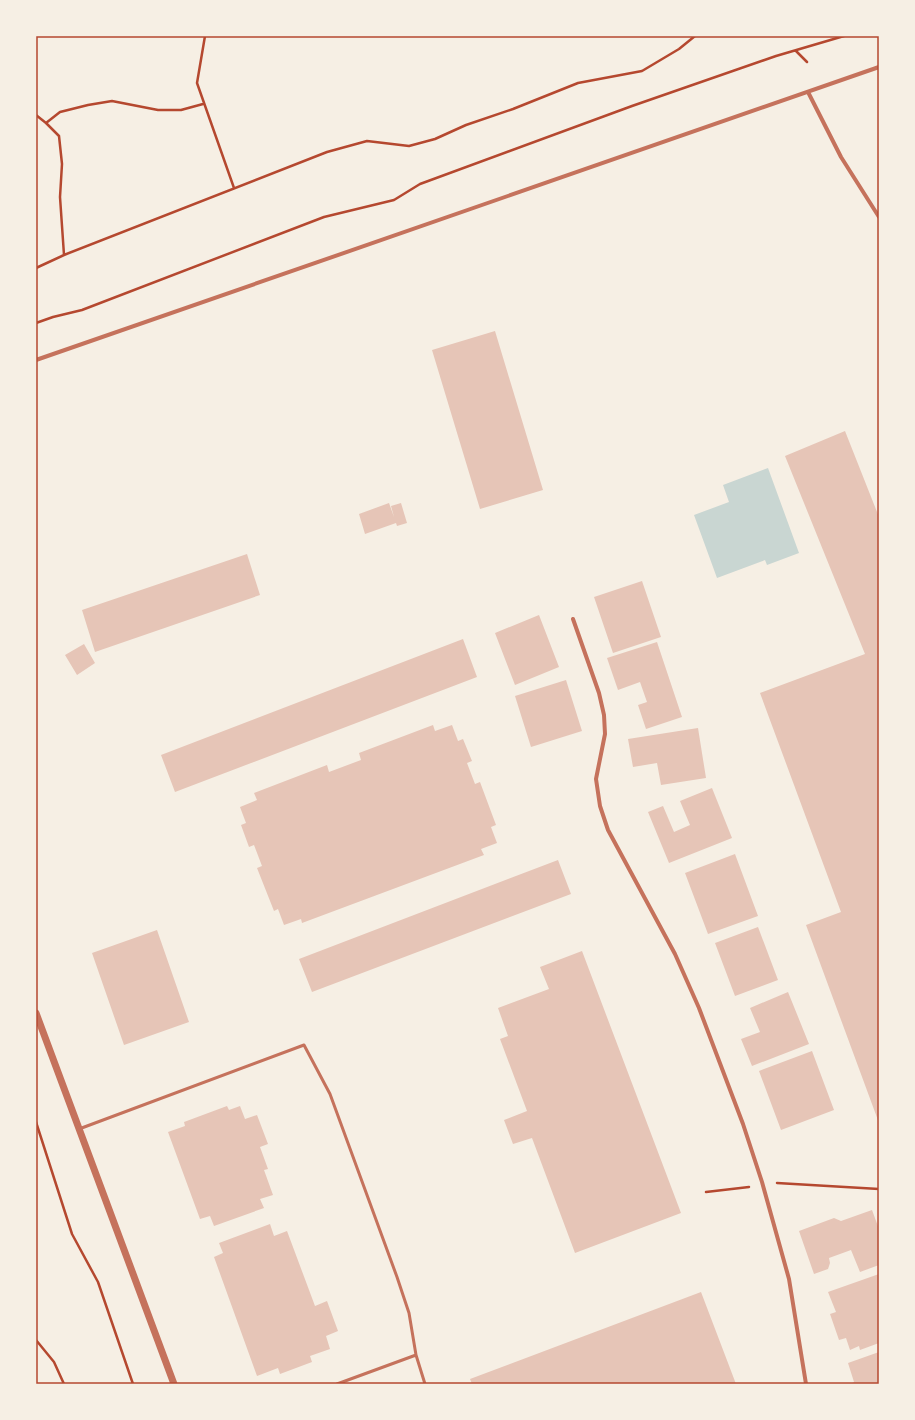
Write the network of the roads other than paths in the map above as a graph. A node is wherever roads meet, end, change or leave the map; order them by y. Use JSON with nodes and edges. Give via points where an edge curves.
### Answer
{"nodes":[{"id":1,"x":879,"y":67,"type":"edge"},
{"id":2,"x":808,"y":92,"type":"junction"},
{"id":3,"x":879,"y":217,"type":"edge"},
{"id":4,"x":36,"y":360,"type":"edge"},
{"id":5,"x":573,"y":619,"type":"dead end"},
{"id":6,"x":36,"y":1013,"type":"edge"},
{"id":7,"x":79,"y":1129,"type":"junction"},
{"id":8,"x":416,"y":1355,"type":"junction"},
{"id":9,"x":174,"y":1384,"type":"edge"},
{"id":10,"x":337,"y":1384,"type":"edge"},
{"id":11,"x":425,"y":1384,"type":"edge"},
{"id":12,"x":806,"y":1384,"type":"edge"}],
"edges":[{"from":1,"to":2,"type":"street"},
{"from":2,"to":3,"type":"street","via":[[841,157]]},
{"from":2,"to":4,"type":"street"},
{"from":5,"to":12,"type":"street","via":[[599,693],[604,715],[605,734],[596,779],[600,806],[608,830],[676,954],[743,1124],[789,1279]]},
{"from":6,"to":7,"type":"street"},
{"from":7,"to":8,"type":"lane","via":[[304,1045],[330,1094],[397,1277],[409,1313]]},
{"from":7,"to":9,"type":"street"},
{"from":8,"to":10,"type":"lane"},
{"from":8,"to":11,"type":"lane"}]}
